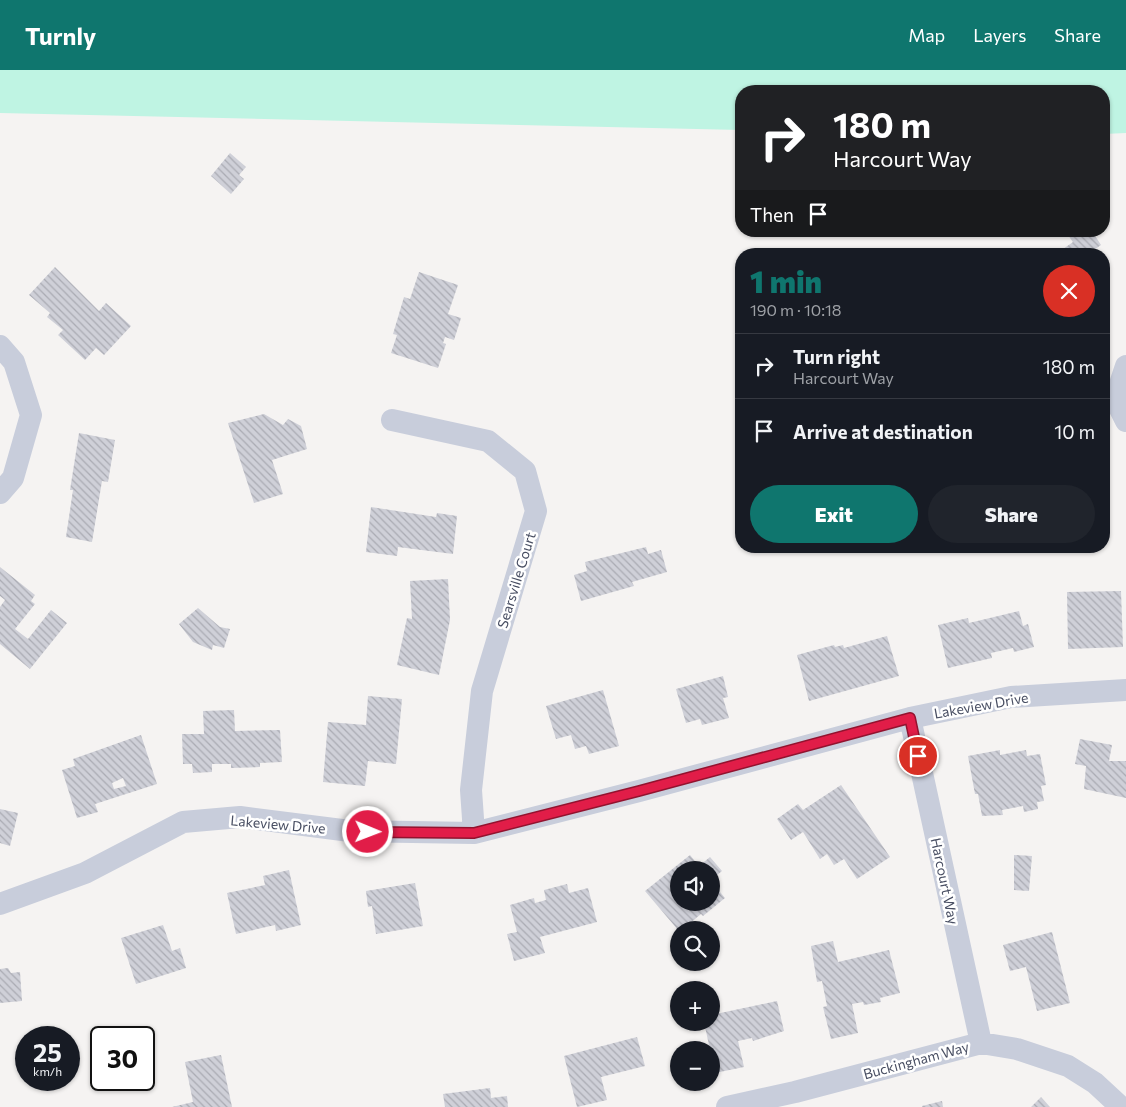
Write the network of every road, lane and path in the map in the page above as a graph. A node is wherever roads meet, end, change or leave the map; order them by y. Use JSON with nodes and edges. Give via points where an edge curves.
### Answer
{"nodes":[{"id":1,"x":0,"y":346,"type":"edge"},
{"id":2,"x":1126,"y":366,"type":"edge"},
{"id":3,"x":392,"y":420,"type":"dead end"},
{"id":4,"x":1126,"y":421,"type":"edge"},
{"id":5,"x":0,"y":493,"type":"edge"},
{"id":6,"x":1126,"y":690,"type":"edge"},
{"id":7,"x":910,"y":718,"type":"junction"},
{"id":8,"x":474,"y":833,"type":"junction"},
{"id":9,"x":0,"y":904,"type":"edge"},
{"id":10,"x":981,"y":1043,"type":"junction"},
{"id":11,"x":797,"y":1100,"type":"edge"},
{"id":12,"x":727,"y":1107,"type":"edge"},
{"id":13,"x":1121,"y":1107,"type":"edge"}],
"edges":[{"from":1,"to":5,"type":"street","via":[[14,362],[31,415],[13,478]]},
{"from":2,"to":4,"type":"street","via":[[1116,399]]},
{"from":3,"to":8,"type":"street","name":"Searsville Court","via":[[488,441],[525,471],[536,511],[482,691],[471,790]]},
{"from":6,"to":7,"type":"street","name":"Lakeview Drive","via":[[1011,697]]},
{"from":7,"to":8,"type":"street","name":"Lakeview Drive"},
{"from":7,"to":10,"type":"street","name":"Harcourt Way"},
{"from":8,"to":9,"type":"street","name":"Lakeview Drive","via":[[350,831],[240,817],[183,822],[85,873]]},
{"from":10,"to":11,"type":"street","name":"Buckingham Way"},
{"from":10,"to":13,"type":"street","name":"Buckingham Way","via":[[1018,1049],[1068,1066],[1095,1083]]},
{"from":11,"to":12,"type":"street","name":"Buckingham Way"}]}
